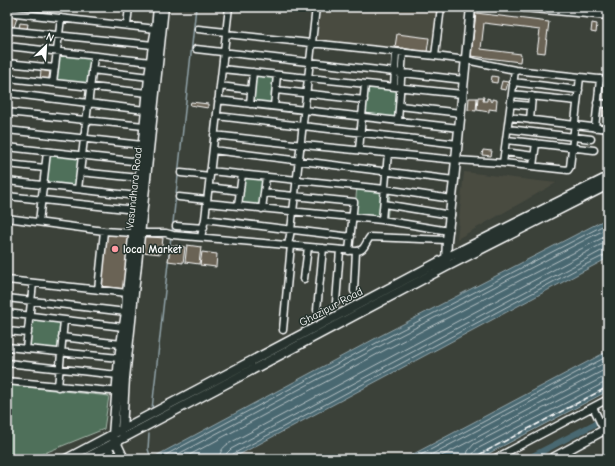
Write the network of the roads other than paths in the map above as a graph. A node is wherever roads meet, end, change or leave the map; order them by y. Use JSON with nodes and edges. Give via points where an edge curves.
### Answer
{"nodes":[{"id":1,"x":129,"y":7,"type":"edge"},
{"id":2,"x":158,"y":7,"type":"edge"},
{"id":3,"x":164,"y":7,"type":"edge"},
{"id":4,"x":229,"y":7,"type":"edge"},
{"id":5,"x":316,"y":7,"type":"edge"},
{"id":6,"x":441,"y":7,"type":"edge"},
{"id":7,"x":471,"y":7,"type":"edge"},
{"id":8,"x":524,"y":7,"type":"edge"},
{"id":9,"x":534,"y":8,"type":"edge"},
{"id":10,"x":7,"y":12,"type":"edge"},
{"id":11,"x":608,"y":15,"type":"edge"},
{"id":12,"x":61,"y":18,"type":"junction"},
{"id":13,"x":127,"y":25,"type":"junction"},
{"id":14,"x":156,"y":29,"type":"junction"},
{"id":15,"x":198,"y":29,"type":"dead end"},
{"id":16,"x":7,"y":30,"type":"edge"},
{"id":17,"x":226,"y":33,"type":"junction"},
{"id":18,"x":59,"y":36,"type":"junction"},
{"id":19,"x":312,"y":43,"type":"junction"},
{"id":20,"x":152,"y":45,"type":"junction"},
{"id":21,"x":7,"y":46,"type":"edge"},
{"id":22,"x":196,"y":48,"type":"dead end"},
{"id":23,"x":57,"y":52,"type":"junction"},
{"id":24,"x":224,"y":52,"type":"junction"},
{"id":25,"x":396,"y":52,"type":"junction"},
{"id":26,"x":403,"y":52,"type":"junction"},
{"id":27,"x":94,"y":56,"type":"junction"},
{"id":28,"x":435,"y":56,"type":"junction"},
{"id":29,"x":466,"y":60,"type":"junction"},
{"id":30,"x":151,"y":62,"type":"junction"},
{"id":31,"x":310,"y":62,"type":"junction"},
{"id":32,"x":7,"y":63,"type":"edge"},
{"id":33,"x":55,"y":68,"type":"junction"},
{"id":34,"x":222,"y":69,"type":"junction"},
{"id":35,"x":92,"y":70,"type":"junction"},
{"id":36,"x":515,"y":70,"type":"junction"},
{"id":37,"x":253,"y":72,"type":"junction"},
{"id":38,"x":394,"y":72,"type":"junction"},
{"id":39,"x":402,"y":73,"type":"junction"},
{"id":40,"x":277,"y":75,"type":"junction"},
{"id":41,"x":149,"y":77,"type":"junction"},
{"id":42,"x":580,"y":77,"type":"junction"},
{"id":43,"x":7,"y":78,"type":"edge"},
{"id":44,"x":308,"y":78,"type":"junction"},
{"id":45,"x":600,"y":79,"type":"junction"},
{"id":46,"x":464,"y":80,"type":"junction"},
{"id":47,"x":608,"y":80,"type":"edge"},
{"id":48,"x":514,"y":82,"type":"junction"},
{"id":49,"x":53,"y":83,"type":"junction"},
{"id":50,"x":366,"y":84,"type":"junction"},
{"id":51,"x":90,"y":86,"type":"junction"},
{"id":52,"x":220,"y":86,"type":"junction"},
{"id":53,"x":394,"y":87,"type":"junction"},
{"id":54,"x":401,"y":88,"type":"junction"},
{"id":55,"x":251,"y":90,"type":"junction"},
{"id":56,"x":276,"y":90,"type":"junction"},
{"id":57,"x":579,"y":90,"type":"junction"},
{"id":58,"x":7,"y":93,"type":"edge"},
{"id":59,"x":148,"y":93,"type":"junction"},
{"id":60,"x":307,"y":94,"type":"junction"},
{"id":61,"x":462,"y":94,"type":"junction"},
{"id":62,"x":512,"y":94,"type":"junction"},
{"id":63,"x":532,"y":96,"type":"junction"},
{"id":64,"x":218,"y":100,"type":"junction"},
{"id":65,"x":364,"y":100,"type":"junction"},
{"id":66,"x":578,"y":101,"type":"junction"},
{"id":67,"x":88,"y":103,"type":"junction"},
{"id":68,"x":597,"y":103,"type":"junction"},
{"id":69,"x":250,"y":104,"type":"junction"},
{"id":70,"x":511,"y":104,"type":"junction"},
{"id":71,"x":608,"y":104,"type":"edge"},
{"id":72,"x":274,"y":106,"type":"junction"},
{"id":73,"x":400,"y":106,"type":"junction"},
{"id":74,"x":531,"y":106,"type":"junction"},
{"id":75,"x":145,"y":110,"type":"junction"},
{"id":76,"x":305,"y":110,"type":"junction"},
{"id":77,"x":7,"y":112,"type":"edge"},
{"id":78,"x":461,"y":113,"type":"junction"},
{"id":79,"x":217,"y":116,"type":"junction"},
{"id":80,"x":362,"y":116,"type":"junction"},
{"id":81,"x":509,"y":117,"type":"junction"},
{"id":82,"x":86,"y":119,"type":"junction"},
{"id":83,"x":530,"y":120,"type":"junction"},
{"id":84,"x":398,"y":121,"type":"junction"},
{"id":85,"x":575,"y":125,"type":"junction"},
{"id":86,"x":144,"y":126,"type":"junction"},
{"id":87,"x":303,"y":126,"type":"junction"},
{"id":88,"x":459,"y":128,"type":"junction"},
{"id":89,"x":595,"y":128,"type":"junction"},
{"id":90,"x":508,"y":129,"type":"junction"},
{"id":91,"x":608,"y":129,"type":"edge"},
{"id":92,"x":7,"y":130,"type":"edge"},
{"id":93,"x":360,"y":133,"type":"junction"},
{"id":94,"x":214,"y":135,"type":"junction"},
{"id":95,"x":574,"y":137,"type":"junction"},
{"id":96,"x":84,"y":139,"type":"junction"},
{"id":97,"x":590,"y":139,"type":"dead end"},
{"id":98,"x":507,"y":140,"type":"junction"},
{"id":99,"x":536,"y":143,"type":"junction"},
{"id":100,"x":458,"y":144,"type":"junction"},
{"id":101,"x":142,"y":145,"type":"junction"},
{"id":102,"x":301,"y":145,"type":"junction"},
{"id":103,"x":7,"y":147,"type":"edge"},
{"id":104,"x":572,"y":148,"type":"junction"},
{"id":105,"x":213,"y":150,"type":"junction"},
{"id":106,"x":358,"y":150,"type":"junction"},
{"id":107,"x":594,"y":150,"type":"dead end"},
{"id":108,"x":47,"y":152,"type":"junction"},
{"id":109,"x":505,"y":152,"type":"junction"},
{"id":110,"x":388,"y":153,"type":"junction"},
{"id":111,"x":82,"y":155,"type":"junction"},
{"id":112,"x":534,"y":156,"type":"junction"},
{"id":113,"x":456,"y":160,"type":"junction"},
{"id":114,"x":299,"y":161,"type":"junction"},
{"id":115,"x":141,"y":162,"type":"junction"},
{"id":116,"x":503,"y":163,"type":"junction"},
{"id":117,"x":7,"y":164,"type":"edge"},
{"id":118,"x":533,"y":166,"type":"junction"},
{"id":119,"x":45,"y":168,"type":"junction"},
{"id":120,"x":387,"y":171,"type":"junction"},
{"id":121,"x":80,"y":172,"type":"junction"},
{"id":122,"x":181,"y":173,"type":"dead end"},
{"id":123,"x":210,"y":173,"type":"junction"},
{"id":124,"x":242,"y":174,"type":"junction"},
{"id":125,"x":266,"y":177,"type":"junction"},
{"id":126,"x":608,"y":177,"type":"edge"},
{"id":127,"x":139,"y":178,"type":"junction"},
{"id":128,"x":297,"y":180,"type":"junction"},
{"id":129,"x":454,"y":180,"type":"junction"},
{"id":130,"x":7,"y":181,"type":"edge"},
{"id":131,"x":43,"y":185,"type":"junction"},
{"id":132,"x":608,"y":185,"type":"edge"},
{"id":133,"x":208,"y":187,"type":"junction"},
{"id":134,"x":78,"y":189,"type":"junction"},
{"id":135,"x":385,"y":189,"type":"junction"},
{"id":136,"x":240,"y":190,"type":"junction"},
{"id":137,"x":264,"y":193,"type":"junction"},
{"id":138,"x":7,"y":196,"type":"edge"},
{"id":139,"x":137,"y":196,"type":"junction"},
{"id":140,"x":295,"y":196,"type":"junction"},
{"id":141,"x":179,"y":197,"type":"dead end"},
{"id":142,"x":41,"y":199,"type":"junction"},
{"id":143,"x":452,"y":199,"type":"junction"},
{"id":144,"x":207,"y":201,"type":"junction"},
{"id":145,"x":384,"y":204,"type":"junction"},
{"id":146,"x":238,"y":206,"type":"junction"},
{"id":147,"x":262,"y":209,"type":"junction"},
{"id":148,"x":136,"y":210,"type":"junction"},
{"id":149,"x":293,"y":212,"type":"junction"},
{"id":150,"x":451,"y":215,"type":"junction"},
{"id":151,"x":7,"y":218,"type":"edge"},
{"id":152,"x":353,"y":218,"type":"junction"},
{"id":153,"x":205,"y":219,"type":"junction"},
{"id":154,"x":382,"y":220,"type":"junction"},
{"id":155,"x":39,"y":222,"type":"junction"},
{"id":156,"x":176,"y":226,"type":"dead end"},
{"id":157,"x":204,"y":228,"type":"junction"},
{"id":158,"x":291,"y":230,"type":"junction"},
{"id":159,"x":104,"y":231,"type":"junction"},
{"id":160,"x":449,"y":231,"type":"junction"},
{"id":161,"x":136,"y":233,"type":"junction"},
{"id":162,"x":201,"y":237,"type":"junction"},
{"id":163,"x":350,"y":237,"type":"junction"},
{"id":164,"x":448,"y":240,"type":"junction"},
{"id":165,"x":290,"y":245,"type":"junction"},
{"id":166,"x":308,"y":247,"type":"junction"},
{"id":167,"x":324,"y":248,"type":"junction"},
{"id":168,"x":340,"y":250,"type":"junction"},
{"id":169,"x":349,"y":251,"type":"junction"},
{"id":170,"x":356,"y":251,"type":"junction"},
{"id":171,"x":446,"y":263,"type":"junction"},
{"id":172,"x":304,"y":279,"type":"dead end"},
{"id":173,"x":7,"y":280,"type":"edge"},
{"id":174,"x":33,"y":282,"type":"junction"},
{"id":175,"x":98,"y":290,"type":"junction"},
{"id":176,"x":354,"y":292,"type":"dead end"},
{"id":177,"x":127,"y":293,"type":"junction"},
{"id":178,"x":7,"y":298,"type":"edge"},
{"id":179,"x":31,"y":301,"type":"junction"},
{"id":180,"x":336,"y":302,"type":"dead end"},
{"id":181,"x":318,"y":310,"type":"dead end"},
{"id":182,"x":126,"y":312,"type":"junction"},
{"id":183,"x":7,"y":314,"type":"edge"},
{"id":184,"x":29,"y":316,"type":"junction"},
{"id":185,"x":64,"y":320,"type":"junction"},
{"id":186,"x":123,"y":327,"type":"junction"},
{"id":187,"x":283,"y":330,"type":"dead end"},
{"id":188,"x":7,"y":331,"type":"edge"},
{"id":189,"x":28,"y":333,"type":"junction"},
{"id":190,"x":62,"y":337,"type":"junction"},
{"id":191,"x":121,"y":344,"type":"junction"},
{"id":192,"x":7,"y":347,"type":"edge"},
{"id":193,"x":26,"y":349,"type":"junction"},
{"id":194,"x":61,"y":353,"type":"junction"},
{"id":195,"x":119,"y":358,"type":"junction"},
{"id":196,"x":7,"y":363,"type":"edge"},
{"id":197,"x":60,"y":369,"type":"junction"},
{"id":198,"x":118,"y":375,"type":"junction"},
{"id":199,"x":7,"y":381,"type":"edge"},
{"id":200,"x":58,"y":387,"type":"junction"},
{"id":201,"x":120,"y":392,"type":"junction"},
{"id":202,"x":608,"y":400,"type":"edge"},
{"id":203,"x":593,"y":407,"type":"junction"},
{"id":204,"x":605,"y":429,"type":"edge"},
{"id":205,"x":122,"y":430,"type":"junction"},
{"id":206,"x":115,"y":438,"type":"junction"},
{"id":207,"x":108,"y":447,"type":"junction"},
{"id":208,"x":66,"y":459,"type":"edge"},
{"id":209,"x":84,"y":459,"type":"edge"},
{"id":210,"x":114,"y":459,"type":"edge"},
{"id":211,"x":124,"y":459,"type":"edge"},
{"id":212,"x":494,"y":459,"type":"edge"},
{"id":213,"x":551,"y":459,"type":"edge"}],
"edges":[{"from":1,"to":13,"type":"street"},
{"from":2,"to":14,"type":"street","name":"Vasundhara Road"},
{"from":3,"to":161,"type":"street","name":"Vasundhara Road"},
{"from":4,"to":17,"type":"street"},
{"from":5,"to":19,"type":"street"},
{"from":6,"to":28,"type":"street"},
{"from":7,"to":29,"type":"street"},
{"from":8,"to":9,"type":"street"},
{"from":9,"to":11,"type":"street"},
{"from":10,"to":12,"type":"street"},
{"from":12,"to":13,"type":"street"},
{"from":12,"to":18,"type":"street"},
{"from":13,"to":14,"type":"street"},
{"from":14,"to":20,"type":"street","name":"Vasundhara Road"},
{"from":15,"to":17,"type":"street"},
{"from":16,"to":18,"type":"street"},
{"from":17,"to":19,"type":"street"},
{"from":17,"to":24,"type":"street"},
{"from":18,"to":20,"type":"street"},
{"from":18,"to":23,"type":"street"},
{"from":19,"to":25,"type":"street"},
{"from":19,"to":31,"type":"street"},
{"from":20,"to":30,"type":"street","name":"Vasundhara Road"},
{"from":21,"to":23,"type":"street"},
{"from":22,"to":24,"type":"street"},
{"from":23,"to":27,"type":"street"},
{"from":23,"to":33,"type":"street"},
{"from":24,"to":31,"type":"street"},
{"from":24,"to":34,"type":"street"},
{"from":25,"to":26,"type":"street"},
{"from":25,"to":38,"type":"street"},
{"from":26,"to":28,"type":"street"},
{"from":26,"to":39,"type":"street"},
{"from":27,"to":30,"type":"street"},
{"from":27,"to":35,"type":"street"},
{"from":28,"to":29,"type":"street"},
{"from":29,"to":36,"type":"street"},
{"from":29,"to":46,"type":"street"},
{"from":30,"to":41,"type":"street","name":"Vasundhara Road"},
{"from":31,"to":38,"type":"street"},
{"from":31,"to":44,"type":"street"},
{"from":32,"to":33,"type":"street"},
{"from":33,"to":49,"type":"street"},
{"from":34,"to":37,"type":"street"},
{"from":34,"to":52,"type":"street"},
{"from":35,"to":41,"type":"street"},
{"from":35,"to":51,"type":"street"},
{"from":36,"to":42,"type":"street"},
{"from":36,"to":48,"type":"street"},
{"from":37,"to":40,"type":"street"},
{"from":37,"to":55,"type":"street"},
{"from":38,"to":39,"type":"street"},
{"from":38,"to":53,"type":"street"},
{"from":39,"to":46,"type":"street"},
{"from":39,"to":54,"type":"street"},
{"from":40,"to":44,"type":"street"},
{"from":40,"to":56,"type":"street"},
{"from":41,"to":59,"type":"street","name":"Vasundhara Road"},
{"from":42,"to":45,"type":"street"},
{"from":42,"to":57,"type":"street"},
{"from":43,"to":49,"type":"street"},
{"from":44,"to":50,"type":"street"},
{"from":44,"to":60,"type":"street"},
{"from":45,"to":47,"type":"street"},
{"from":45,"to":68,"type":"street"},
{"from":46,"to":61,"type":"street"},
{"from":48,"to":57,"type":"street"},
{"from":48,"to":62,"type":"street"},
{"from":49,"to":51,"type":"street"},
{"from":50,"to":53,"type":"street"},
{"from":50,"to":65,"type":"street"},
{"from":51,"to":59,"type":"street"},
{"from":51,"to":67,"type":"street"},
{"from":52,"to":55,"type":"street"},
{"from":52,"to":64,"type":"street"},
{"from":53,"to":54,"type":"street"},
{"from":54,"to":61,"type":"street"},
{"from":54,"to":73,"type":"street"},
{"from":55,"to":69,"type":"street"},
{"from":56,"to":60,"type":"street"},
{"from":56,"to":72,"type":"street"},
{"from":57,"to":66,"type":"street"},
{"from":58,"to":67,"type":"street"},
{"from":59,"to":75,"type":"street","name":"Vasundhara Road"},
{"from":60,"to":65,"type":"street"},
{"from":60,"to":76,"type":"street"},
{"from":61,"to":78,"type":"street"},
{"from":62,"to":63,"type":"street"},
{"from":62,"to":70,"type":"street"},
{"from":63,"to":66,"type":"street"},
{"from":63,"to":74,"type":"street"},
{"from":64,"to":69,"type":"street"},
{"from":64,"to":79,"type":"street"},
{"from":65,"to":80,"type":"street"},
{"from":66,"to":85,"type":"street"},
{"from":67,"to":75,"type":"street"},
{"from":67,"to":82,"type":"street"},
{"from":68,"to":71,"type":"street"},
{"from":68,"to":89,"type":"street"},
{"from":69,"to":72,"type":"street"},
{"from":70,"to":74,"type":"street"},
{"from":70,"to":81,"type":"street"},
{"from":72,"to":76,"type":"street"},
{"from":73,"to":78,"type":"street"},
{"from":73,"to":84,"type":"street"},
{"from":74,"to":83,"type":"street"},
{"from":75,"to":86,"type":"street","name":"Vasundhara Road"},
{"from":76,"to":80,"type":"street"},
{"from":76,"to":87,"type":"street"},
{"from":77,"to":82,"type":"street"},
{"from":78,"to":88,"type":"street"},
{"from":79,"to":87,"type":"street"},
{"from":79,"to":94,"type":"street"},
{"from":80,"to":84,"type":"street"},
{"from":80,"to":93,"type":"street"},
{"from":81,"to":83,"type":"street"},
{"from":81,"to":90,"type":"street"},
{"from":82,"to":86,"type":"street"},
{"from":82,"to":96,"type":"street"},
{"from":83,"to":85,"type":"street"},
{"from":84,"to":88,"type":"street"},
{"from":85,"to":89,"type":"street"},
{"from":85,"to":95,"type":"street"},
{"from":86,"to":101,"type":"street","name":"Vasundhara Road"},
{"from":87,"to":93,"type":"street"},
{"from":87,"to":102,"type":"street"},
{"from":88,"to":100,"type":"street"},
{"from":89,"to":91,"type":"street"},
{"from":90,"to":95,"type":"street"},
{"from":90,"to":98,"type":"street"},
{"from":92,"to":96,"type":"street"},
{"from":93,"to":100,"type":"street"},
{"from":93,"to":106,"type":"street"},
{"from":94,"to":102,"type":"street"},
{"from":94,"to":105,"type":"street"},
{"from":95,"to":97,"type":"street"},
{"from":95,"to":104,"type":"street"},
{"from":96,"to":101,"type":"street"},
{"from":96,"to":111,"type":"street"},
{"from":98,"to":99,"type":"street"},
{"from":98,"to":109,"type":"street"},
{"from":99,"to":104,"type":"street"},
{"from":99,"to":112,"type":"street"},
{"from":100,"to":113,"type":"street"},
{"from":101,"to":115,"type":"street","name":"Vasundhara Road"},
{"from":102,"to":106,"type":"street"},
{"from":102,"to":114,"type":"street"},
{"from":103,"to":108,"type":"street"},
{"from":104,"to":107,"type":"street"},
{"from":104,"to":118,"type":"street","via":[[568,170]]},
{"from":105,"to":114,"type":"street"},
{"from":105,"to":123,"type":"street"},
{"from":106,"to":110,"type":"street"},
{"from":108,"to":111,"type":"street"},
{"from":108,"to":119,"type":"street"},
{"from":109,"to":112,"type":"street"},
{"from":109,"to":116,"type":"street"},
{"from":110,"to":113,"type":"street"},
{"from":110,"to":120,"type":"street"},
{"from":111,"to":115,"type":"street"},
{"from":111,"to":121,"type":"street"},
{"from":112,"to":118,"type":"street"},
{"from":113,"to":116,"type":"street"},
{"from":113,"to":129,"type":"street"},
{"from":114,"to":120,"type":"street"},
{"from":114,"to":128,"type":"street"},
{"from":115,"to":127,"type":"street","name":"Vasundhara Road"},
{"from":116,"to":118,"type":"street"},
{"from":117,"to":119,"type":"street"},
{"from":119,"to":131,"type":"street"},
{"from":120,"to":129,"type":"street"},
{"from":120,"to":135,"type":"street"},
{"from":121,"to":127,"type":"street"},
{"from":121,"to":134,"type":"street"},
{"from":122,"to":123,"type":"street"},
{"from":123,"to":124,"type":"street"},
{"from":123,"to":133,"type":"street"},
{"from":124,"to":125,"type":"street"},
{"from":124,"to":136,"type":"street"},
{"from":125,"to":128,"type":"street"},
{"from":125,"to":137,"type":"street"},
{"from":126,"to":171,"type":"street","name":"Ghazipur Road"},
{"from":127,"to":139,"type":"street","name":"Vasundhara Road"},
{"from":128,"to":135,"type":"street"},
{"from":128,"to":140,"type":"street"},
{"from":129,"to":143,"type":"street"},
{"from":130,"to":131,"type":"street"},
{"from":131,"to":134,"type":"street"},
{"from":131,"to":142,"type":"street"},
{"from":132,"to":171,"type":"street","name":"Ghazipur Road"},
{"from":133,"to":136,"type":"street"},
{"from":133,"to":144,"type":"street"},
{"from":134,"to":139,"type":"street"},
{"from":135,"to":143,"type":"street"},
{"from":135,"to":145,"type":"street"},
{"from":136,"to":146,"type":"street"},
{"from":137,"to":140,"type":"street"},
{"from":137,"to":147,"type":"street"},
{"from":138,"to":142,"type":"street"},
{"from":139,"to":148,"type":"street","name":"Vasundhara Road"},
{"from":140,"to":149,"type":"street"},
{"from":140,"to":152,"type":"street","via":[[354,202]]},
{"from":141,"to":144,"type":"street"},
{"from":142,"to":148,"type":"street"},
{"from":142,"to":155,"type":"street"},
{"from":143,"to":150,"type":"street"},
{"from":144,"to":146,"type":"street"},
{"from":144,"to":153,"type":"street"},
{"from":145,"to":150,"type":"street"},
{"from":145,"to":154,"type":"street"},
{"from":146,"to":147,"type":"street"},
{"from":147,"to":149,"type":"street"},
{"from":148,"to":161,"type":"street","name":"Vasundhara Road"},
{"from":149,"to":152,"type":"street"},
{"from":149,"to":158,"type":"street"},
{"from":150,"to":160,"type":"street"},
{"from":151,"to":155,"type":"street"},
{"from":152,"to":154,"type":"street"},
{"from":152,"to":163,"type":"street"},
{"from":153,"to":157,"type":"street"},
{"from":153,"to":158,"type":"street"},
{"from":154,"to":160,"type":"street"},
{"from":155,"to":159,"type":"street"},
{"from":156,"to":157,"type":"street"},
{"from":157,"to":162,"type":"street"},
{"from":158,"to":163,"type":"street"},
{"from":158,"to":165,"type":"street"},
{"from":159,"to":161,"type":"street"},
{"from":159,"to":175,"type":"street"},
{"from":160,"to":164,"type":"street"},
{"from":161,"to":162,"type":"street"},
{"from":161,"to":177,"type":"street","name":"Vasundhara Road"},
{"from":161,"to":201,"type":"street","name":"Vasundhara Road"},
{"from":162,"to":165,"type":"street"},
{"from":163,"to":169,"type":"street"},
{"from":164,"to":170,"type":"street","via":[[370,237],[362,250]]},
{"from":164,"to":171,"type":"street"},
{"from":165,"to":166,"type":"street"},
{"from":165,"to":187,"type":"street"},
{"from":166,"to":167,"type":"street"},
{"from":166,"to":172,"type":"street"},
{"from":167,"to":168,"type":"street"},
{"from":167,"to":181,"type":"street"},
{"from":168,"to":169,"type":"street"},
{"from":168,"to":180,"type":"street"},
{"from":169,"to":170,"type":"street"},
{"from":170,"to":176,"type":"street"},
{"from":171,"to":205,"type":"street","name":"Ghazipur Road"},
{"from":171,"to":206,"type":"street","name":"Ghazipur Road"},
{"from":173,"to":174,"type":"street"},
{"from":174,"to":175,"type":"street"},
{"from":174,"to":179,"type":"street"},
{"from":175,"to":177,"type":"street"},
{"from":177,"to":182,"type":"street","name":"Vasundhara Road"},
{"from":178,"to":179,"type":"street"},
{"from":179,"to":182,"type":"street"},
{"from":179,"to":184,"type":"street"},
{"from":182,"to":186,"type":"street","name":"Vasundhara Road"},
{"from":183,"to":184,"type":"street"},
{"from":184,"to":185,"type":"street"},
{"from":184,"to":189,"type":"street"},
{"from":185,"to":186,"type":"street"},
{"from":185,"to":190,"type":"street"},
{"from":186,"to":191,"type":"street","name":"Vasundhara Road"},
{"from":188,"to":189,"type":"street"},
{"from":189,"to":193,"type":"street"},
{"from":190,"to":191,"type":"street"},
{"from":190,"to":194,"type":"street"},
{"from":191,"to":195,"type":"street","name":"Vasundhara Road"},
{"from":192,"to":193,"type":"street"},
{"from":193,"to":194,"type":"street"},
{"from":194,"to":195,"type":"street"},
{"from":194,"to":197,"type":"street"},
{"from":195,"to":198,"type":"street","name":"Vasundhara Road"},
{"from":196,"to":197,"type":"street"},
{"from":197,"to":198,"type":"street"},
{"from":197,"to":200,"type":"street"},
{"from":198,"to":201,"type":"street","name":"Vasundhara Road"},
{"from":199,"to":200,"type":"street"},
{"from":200,"to":201,"type":"street"},
{"from":201,"to":205,"type":"street","name":"Vasundhara Road"},
{"from":201,"to":206,"type":"street","name":"Vasundhara Road"},
{"from":202,"to":203,"type":"street"},
{"from":203,"to":204,"type":"street"},
{"from":203,"to":212,"type":"street"},
{"from":204,"to":213,"type":"street"},
{"from":205,"to":206,"type":"street","name":"Ghazipur Road"},
{"from":206,"to":207,"type":"street","name":"Ghazipur Road"},
{"from":206,"to":208,"type":"street","name":"Ghazipur Road"},
{"from":206,"to":211,"type":"street"},
{"from":207,"to":209,"type":"street","name":"Ghazipur Road"},
{"from":207,"to":210,"type":"street"}]}
